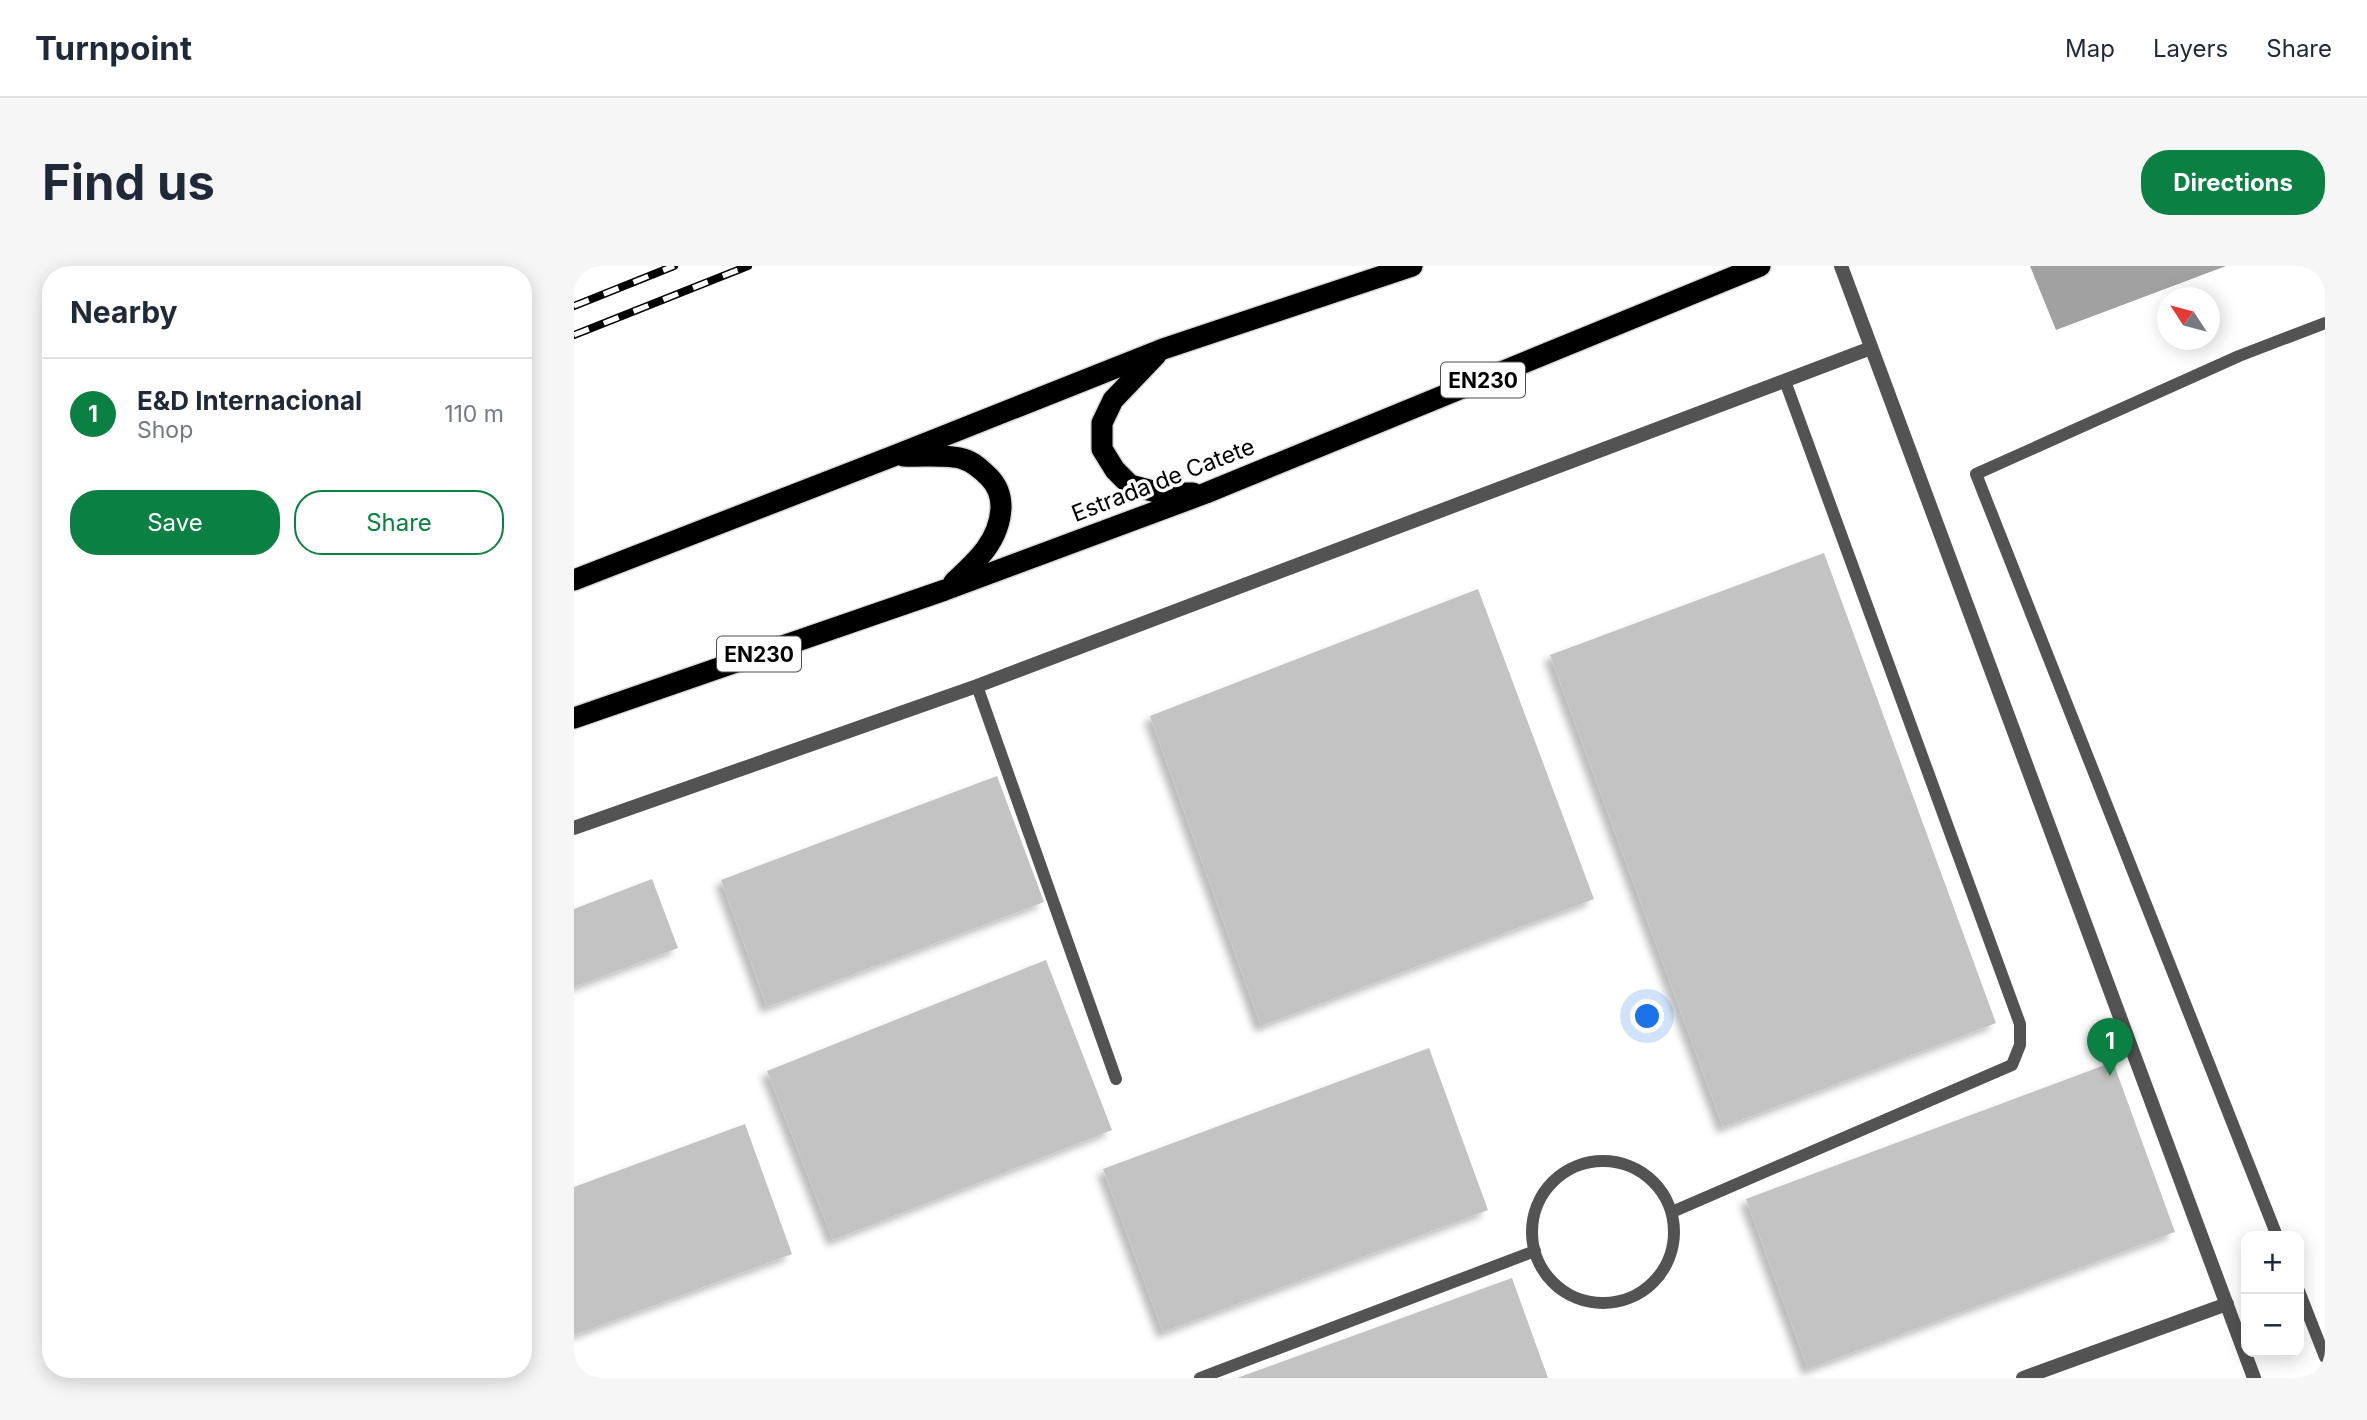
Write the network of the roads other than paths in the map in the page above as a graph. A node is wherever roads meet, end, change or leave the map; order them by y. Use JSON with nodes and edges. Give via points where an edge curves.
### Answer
{"nodes":[{"id":1,"x":1412,"y":266,"type":"edge"},
{"id":2,"x":1760,"y":266,"type":"edge"},
{"id":3,"x":1840,"y":266,"type":"edge"},
{"id":4,"x":2325,"y":323,"type":"edge"},
{"id":5,"x":1871,"y":348,"type":"junction"},
{"id":6,"x":1163,"y":349,"type":"junction"},
{"id":7,"x":1785,"y":381,"type":"junction"},
{"id":8,"x":896,"y":456,"type":"junction"},
{"id":9,"x":1206,"y":493,"type":"junction"},
{"id":10,"x":574,"y":580,"type":"edge"},
{"id":11,"x":945,"y":590,"type":"junction"},
{"id":12,"x":977,"y":687,"type":"junction"},
{"id":13,"x":574,"y":718,"type":"edge"},
{"id":14,"x":574,"y":828,"type":"edge"},
{"id":15,"x":1116,"y":1079,"type":"dead end"},
{"id":16,"x":1672,"y":1212,"type":"junction"},
{"id":17,"x":2275,"y":1231,"type":"edge"},
{"id":18,"x":1535,"y":1251,"type":"junction"},
{"id":19,"x":2300,"y":1294,"type":"edge"},
{"id":20,"x":2227,"y":1304,"type":"junction"},
{"id":21,"x":2325,"y":1357,"type":"edge"},
{"id":22,"x":1200,"y":1378,"type":"edge"},
{"id":23,"x":2023,"y":1378,"type":"edge"},
{"id":24,"x":2254,"y":1378,"type":"edge"}],
"edges":[{"from":1,"to":6,"type":"highway","number":"EN230"},
{"from":2,"to":9,"type":"highway","name":"Estrada de Catete","number":"EN230"},
{"from":3,"to":5,"type":"street"},
{"from":4,"to":17,"type":"lane","via":[[2239,356],[1976,474]]},
{"from":5,"to":7,"type":"street"},
{"from":5,"to":20,"type":"street"},
{"from":6,"to":8,"type":"highway","number":"EN230"},
{"from":6,"to":9,"type":"highway","number":"EN230","via":[[1113,400],[1102,423],[1102,449],[1130,485],[1160,493]]},
{"from":7,"to":12,"type":"street"},
{"from":7,"to":16,"type":"lane","via":[[2020,1024],[2021,1045],[2012,1065]]},
{"from":8,"to":10,"type":"highway","number":"EN230"},
{"from":8,"to":11,"type":"highway","number":"EN230","via":[[962,458],[994,481],[1001,497],[1000,521],[990,544]]},
{"from":9,"to":11,"type":"highway","name":"Estrada de Catete","number":"EN230"},
{"from":11,"to":13,"type":"highway","name":"Estrada de Catete","number":"EN230"},
{"from":12,"to":14,"type":"street"},
{"from":12,"to":15,"type":"lane"},
{"from":16,"to":18,"type":"lane","via":[[1656,1182],[1642,1171],[1610,1160],[1592,1161],[1561,1174],[1548,1186],[1533,1217]]},
{"from":16,"to":18,"type":"lane","via":[[1675,1229],[1668,1263],[1658,1278],[1630,1298],[1597,1303],[1580,1300],[1551,1281]]},
{"from":18,"to":22,"type":"lane"},
{"from":19,"to":21,"type":"lane"},
{"from":20,"to":23,"type":"street"},
{"from":20,"to":24,"type":"street"}]}
